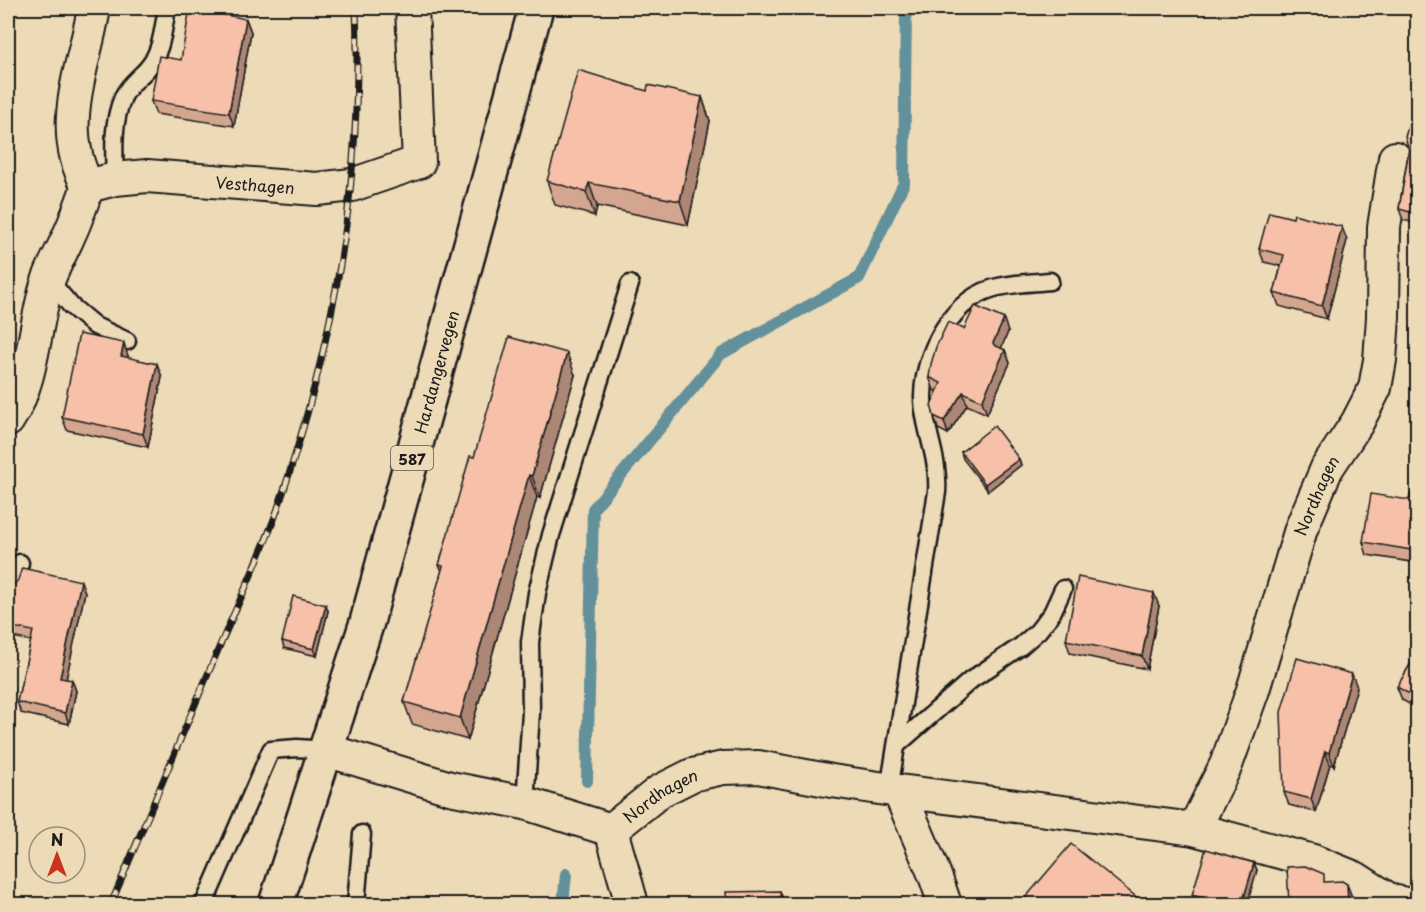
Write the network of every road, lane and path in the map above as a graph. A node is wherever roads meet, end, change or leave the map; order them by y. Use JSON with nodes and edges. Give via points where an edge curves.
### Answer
{"nodes":[{"id":1,"x":94,"y":8,"type":"edge"},
{"id":2,"x":166,"y":8,"type":"edge"},
{"id":3,"x":412,"y":8,"type":"edge"},
{"id":4,"x":536,"y":8,"type":"edge"},
{"id":5,"x":1395,"y":158,"type":"dead end"},
{"id":6,"x":101,"y":183,"type":"junction"},
{"id":7,"x":49,"y":280,"type":"junction"},
{"id":8,"x":1050,"y":281,"type":"dead end"},
{"id":9,"x":630,"y":284,"type":"dead end"},
{"id":10,"x":127,"y":341,"type":"dead end"},
{"id":11,"x":8,"y":420,"type":"edge"},
{"id":12,"x":20,"y":562,"type":"dead end"},
{"id":13,"x":1063,"y":589,"type":"dead end"},
{"id":14,"x":8,"y":593,"type":"edge"},
{"id":15,"x":898,"y":744,"type":"junction"},
{"id":16,"x":326,"y":750,"type":"junction"},
{"id":17,"x":894,"y":790,"type":"junction"},
{"id":18,"x":525,"y":803,"type":"junction"},
{"id":19,"x":1194,"y":829,"type":"junction"},
{"id":20,"x":611,"y":830,"type":"junction"},
{"id":21,"x":362,"y":834,"type":"dead end"},
{"id":22,"x":204,"y":904,"type":"edge"},
{"id":23,"x":276,"y":904,"type":"edge"},
{"id":24,"x":356,"y":904,"type":"edge"},
{"id":25,"x":632,"y":904,"type":"edge"},
{"id":26,"x":945,"y":904,"type":"edge"},
{"id":27,"x":1406,"y":904,"type":"edge"}],
"edges":[{"from":1,"to":6,"type":"street","via":[[71,120],[72,145],[78,169]]},
{"from":2,"to":6,"type":"lane","via":[[155,59],[124,95]]},
{"from":3,"to":6,"type":"street","name":"Vesthagen","via":[[419,162],[352,184],[317,189],[147,176]]},
{"from":4,"to":16,"type":"main road","name":"Hardangervegen","number":"587","via":[[367,622]]},
{"from":5,"to":19,"type":"street","name":"Nordhagen","via":[[1384,227],[1383,317],[1375,388],[1327,468],[1310,509],[1230,754]]},
{"from":6,"to":7,"type":"street","via":[[70,233]]},
{"from":7,"to":10,"type":"lane","via":[[94,326]]},
{"from":7,"to":11,"type":"street","via":[[22,388]]},
{"from":8,"to":15,"type":"lane","via":[[989,289],[968,301],[951,317],[931,358],[922,392],[938,471],[937,492]]},
{"from":9,"to":18,"type":"lane","via":[[537,593],[530,642],[531,712]]},
{"from":12,"to":14,"type":"lane"},
{"from":13,"to":15,"type":"lane","via":[[1038,631],[971,680]]},
{"from":15,"to":17,"type":"lane"},
{"from":16,"to":18,"type":"street","name":"Nordhagen","via":[[450,788]]},
{"from":16,"to":22,"type":"lane","via":[[270,750]]},
{"from":16,"to":23,"type":"main road","name":"Hardangervegen","number":"587"},
{"from":17,"to":19,"type":"street","name":"Nordhagen"},
{"from":17,"to":20,"type":"street","name":"Nordhagen","via":[[758,767],[723,768],[692,775],[660,791]]},
{"from":17,"to":26,"type":"street"},
{"from":18,"to":20,"type":"street","name":"Nordhagen"},
{"from":19,"to":27,"type":"street","name":"Nordhagen","via":[[1313,861],[1391,901]]},
{"from":20,"to":25,"type":"street"},
{"from":21,"to":24,"type":"lane"}]}
